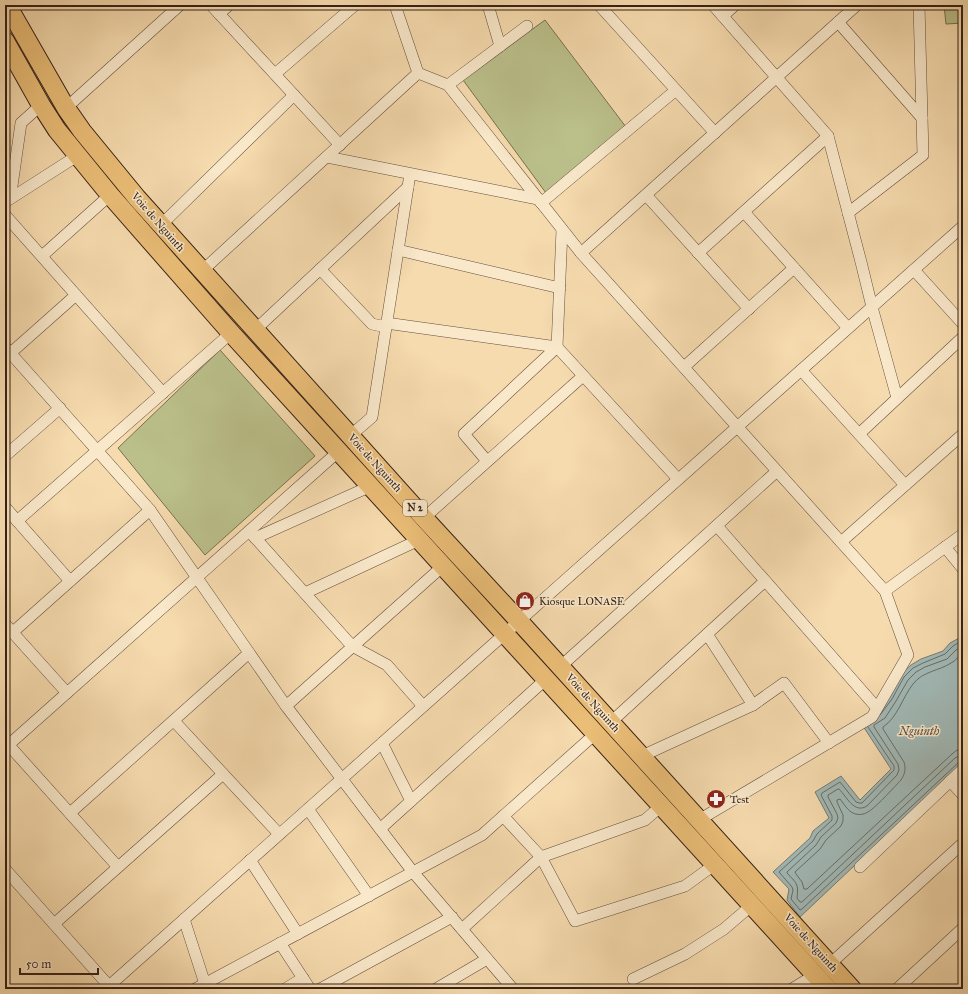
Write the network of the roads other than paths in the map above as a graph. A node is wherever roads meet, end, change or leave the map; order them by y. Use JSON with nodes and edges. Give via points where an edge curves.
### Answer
{"nodes":[{"id":1,"x":6,"y":5,"type":"edge"},
{"id":2,"x":180,"y":5,"type":"edge"},
{"id":3,"x":211,"y":5,"type":"edge"},
{"id":4,"x":229,"y":5,"type":"edge"},
{"id":5,"x":355,"y":5,"type":"edge"},
{"id":6,"x":395,"y":5,"type":"edge"},
{"id":7,"x":488,"y":5,"type":"edge"},
{"id":8,"x":599,"y":5,"type":"edge"},
{"id":9,"x":713,"y":5,"type":"edge"},
{"id":10,"x":735,"y":5,"type":"edge"},
{"id":11,"x":857,"y":5,"type":"edge"},
{"id":12,"x":919,"y":5,"type":"edge"},
{"id":13,"x":219,"y":14,"type":"junction"},
{"id":14,"x":723,"y":16,"type":"junction"},
{"id":15,"x":838,"y":22,"type":"junction"},
{"id":16,"x":527,"y":26,"type":"dead end"},
{"id":17,"x":12,"y":31,"type":"edge"},
{"id":18,"x":5,"y":41,"type":"edge"},
{"id":19,"x":500,"y":46,"type":"junction"},
{"id":20,"x":45,"y":72,"type":"junction"},
{"id":21,"x":418,"y":73,"type":"junction"},
{"id":22,"x":275,"y":74,"type":"junction"},
{"id":23,"x":777,"y":77,"type":"junction"},
{"id":24,"x":28,"y":82,"type":"junction"},
{"id":25,"x":448,"y":85,"type":"junction"},
{"id":26,"x":676,"y":90,"type":"junction"},
{"id":27,"x":294,"y":95,"type":"junction"},
{"id":28,"x":41,"y":105,"type":"junction"},
{"id":29,"x":66,"y":108,"type":"junction"},
{"id":30,"x":922,"y":118,"type":"junction"},
{"id":31,"x":715,"y":133,"type":"junction"},
{"id":32,"x":828,"y":136,"type":"junction"},
{"id":33,"x":340,"y":145,"type":"junction"},
{"id":34,"x":78,"y":156,"type":"junction"},
{"id":35,"x":326,"y":157,"type":"junction"},
{"id":36,"x":410,"y":174,"type":"junction"},
{"id":37,"x":408,"y":187,"type":"junction"},
{"id":38,"x":9,"y":194,"type":"edge"},
{"id":39,"x":110,"y":194,"type":"junction"},
{"id":40,"x":646,"y":195,"type":"junction"},
{"id":41,"x":540,"y":201,"type":"junction"},
{"id":42,"x":744,"y":212,"type":"junction"},
{"id":43,"x":848,"y":213,"type":"junction"},
{"id":44,"x":5,"y":215,"type":"edge"},
{"id":45,"x":161,"y":225,"type":"junction"},
{"id":46,"x":963,"y":226,"type":"edge"},
{"id":47,"x":562,"y":230,"type":"junction"},
{"id":48,"x":398,"y":250,"type":"junction"},
{"id":49,"x":581,"y":253,"type":"junction"},
{"id":50,"x":698,"y":253,"type":"junction"},
{"id":51,"x":42,"y":256,"type":"junction"},
{"id":52,"x":794,"y":268,"type":"junction"},
{"id":53,"x":320,"y":269,"type":"junction"},
{"id":54,"x":914,"y":270,"type":"junction"},
{"id":55,"x":202,"y":272,"type":"junction"},
{"id":56,"x":560,"y":288,"type":"junction"},
{"id":57,"x":76,"y":295,"type":"junction"},
{"id":58,"x":872,"y":307,"type":"junction"},
{"id":59,"x":749,"y":309,"type":"junction"},
{"id":60,"x":963,"y":324,"type":"edge"},
{"id":61,"x":386,"y":325,"type":"junction"},
{"id":62,"x":848,"y":328,"type":"junction"},
{"id":63,"x":255,"y":330,"type":"junction"},
{"id":64,"x":232,"y":333,"type":"junction"},
{"id":65,"x":963,"y":337,"type":"edge"},
{"id":66,"x":557,"y":347,"type":"junction"},
{"id":67,"x":7,"y":353,"type":"edge"},
{"id":68,"x":684,"y":367,"type":"junction"},
{"id":69,"x":801,"y":370,"type":"junction"},
{"id":70,"x":583,"y":376,"type":"junction"},
{"id":71,"x":163,"y":393,"type":"junction"},
{"id":72,"x":897,"y":398,"type":"junction"},
{"id":73,"x":60,"y":408,"type":"junction"},
{"id":74,"x":738,"y":427,"type":"junction"},
{"id":75,"x":859,"y":434,"type":"junction"},
{"id":76,"x":963,"y":434,"type":"edge"},
{"id":77,"x":350,"y":436,"type":"junction"},
{"id":78,"x":97,"y":450,"type":"junction"},
{"id":79,"x":339,"y":451,"type":"junction"},
{"id":80,"x":5,"y":456,"type":"edge"},
{"id":81,"x":487,"y":461,"type":"junction"},
{"id":82,"x":777,"y":471,"type":"junction"},
{"id":83,"x":678,"y":479,"type":"junction"},
{"id":84,"x":905,"y":485,"type":"junction"},
{"id":85,"x":371,"y":486,"type":"junction"},
{"id":86,"x":5,"y":507,"type":"edge"},
{"id":87,"x":150,"y":510,"type":"junction"},
{"id":88,"x":424,"y":518,"type":"junction"},
{"id":89,"x":18,"y":521,"type":"junction"},
{"id":90,"x":717,"y":526,"type":"junction"},
{"id":91,"x":252,"y":534,"type":"junction"},
{"id":92,"x":963,"y":534,"type":"edge"},
{"id":93,"x":419,"y":540,"type":"junction"},
{"id":94,"x":841,"y":542,"type":"junction"},
{"id":95,"x":945,"y":547,"type":"junction"},
{"id":96,"x":443,"y":566,"type":"junction"},
{"id":97,"x":963,"y":569,"type":"edge"},
{"id":98,"x":197,"y":577,"type":"junction"},
{"id":99,"x":70,"y":581,"type":"junction"},
{"id":100,"x":766,"y":581,"type":"junction"},
{"id":101,"x":885,"y":590,"type":"junction"},
{"id":102,"x":305,"y":593,"type":"junction"},
{"id":103,"x":519,"y":621,"type":"junction"},
{"id":104,"x":5,"y":624,"type":"edge"},
{"id":105,"x":13,"y":632,"type":"junction"},
{"id":106,"x":504,"y":634,"type":"junction"},
{"id":107,"x":707,"y":634,"type":"junction"},
{"id":108,"x":352,"y":646,"type":"junction"},
{"id":109,"x":249,"y":653,"type":"junction"},
{"id":110,"x":560,"y":667,"type":"junction"},
{"id":111,"x":546,"y":679,"type":"junction"},
{"id":112,"x":67,"y":693,"type":"junction"},
{"id":113,"x":753,"y":705,"type":"junction"},
{"id":114,"x":286,"y":706,"type":"junction"},
{"id":115,"x":423,"y":706,"type":"junction"},
{"id":116,"x":877,"y":708,"type":"junction"},
{"id":117,"x":174,"y":721,"type":"junction"},
{"id":118,"x":611,"y":722,"type":"junction"},
{"id":119,"x":595,"y":734,"type":"junction"},
{"id":120,"x":382,"y":743,"type":"junction"},
{"id":121,"x":829,"y":743,"type":"junction"},
{"id":122,"x":6,"y":744,"type":"edge"},
{"id":123,"x":642,"y":756,"type":"junction"},
{"id":124,"x":963,"y":769,"type":"edge"},
{"id":125,"x":223,"y":774,"type":"junction"},
{"id":126,"x":342,"y":779,"type":"junction"},
{"id":127,"x":950,"y":781,"type":"junction"},
{"id":128,"x":963,"y":795,"type":"edge"},
{"id":129,"x":411,"y":801,"type":"junction"},
{"id":130,"x":661,"y":806,"type":"junction"},
{"id":131,"x":308,"y":809,"type":"junction"},
{"id":132,"x":70,"y":813,"type":"junction"},
{"id":133,"x":503,"y":816,"type":"junction"},
{"id":134,"x":699,"y":820,"type":"junction"},
{"id":135,"x":380,"y":829,"type":"junction"},
{"id":136,"x":279,"y":834,"type":"junction"},
{"id":137,"x":963,"y":843,"type":"edge"},
{"id":138,"x":541,"y":857,"type":"junction"},
{"id":139,"x":250,"y":860,"type":"junction"},
{"id":140,"x":714,"y":865,"type":"junction"},
{"id":141,"x":118,"y":867,"type":"junction"},
{"id":142,"x":860,"y":867,"type":"dead end"},
{"id":143,"x":6,"y":872,"type":"edge"},
{"id":144,"x":413,"y":872,"type":"junction"},
{"id":145,"x":369,"y":896,"type":"junction"},
{"id":146,"x":752,"y":905,"type":"junction"},
{"id":147,"x":452,"y":917,"type":"junction"},
{"id":148,"x":184,"y":919,"type":"junction"},
{"id":149,"x":54,"y":924,"type":"junction"},
{"id":150,"x":963,"y":928,"type":"edge"},
{"id":151,"x":462,"y":929,"type":"junction"},
{"id":152,"x":298,"y":934,"type":"junction"},
{"id":153,"x":280,"y":944,"type":"junction"},
{"id":154,"x":487,"y":959,"type":"junction"},
{"id":155,"x":830,"y":964,"type":"junction"},
{"id":156,"x":815,"y":975,"type":"junction"},
{"id":157,"x":303,"y":978,"type":"junction"},
{"id":158,"x":633,"y":979,"type":"dead end"},
{"id":159,"x":200,"y":986,"type":"edge"},
{"id":160,"x":109,"y":987,"type":"edge"},
{"id":161,"x":285,"y":989,"type":"edge"},
{"id":162,"x":310,"y":989,"type":"edge"},
{"id":163,"x":320,"y":989,"type":"edge"},
{"id":164,"x":436,"y":989,"type":"edge"},
{"id":165,"x":513,"y":989,"type":"edge"},
{"id":166,"x":792,"y":989,"type":"edge"},
{"id":167,"x":828,"y":989,"type":"edge"},
{"id":168,"x":852,"y":989,"type":"edge"},
{"id":169,"x":897,"y":989,"type":"edge"}],
"edges":[{"from":1,"to":17,"type":"highway","name":"Voie de Nguinth","number":"N 2"},
{"from":2,"to":29,"type":"street"},
{"from":3,"to":13,"type":"street"},
{"from":4,"to":13,"type":"street"},
{"from":5,"to":22,"type":"street"},
{"from":6,"to":21,"type":"street"},
{"from":7,"to":19,"type":"street"},
{"from":8,"to":26,"type":"street"},
{"from":9,"to":14,"type":"street"},
{"from":10,"to":14,"type":"street"},
{"from":11,"to":15,"type":"street"},
{"from":12,"to":30,"type":"street"},
{"from":13,"to":22,"type":"street"},
{"from":14,"to":23,"type":"street"},
{"from":15,"to":23,"type":"street"},
{"from":15,"to":30,"type":"street"},
{"from":16,"to":19,"type":"street"},
{"from":17,"to":20,"type":"highway","name":"Voie de Nguinth","number":"N 2"},
{"from":18,"to":24,"type":"highway","name":"Voie de Nguinth","number":"N 2"},
{"from":19,"to":25,"type":"street"},
{"from":20,"to":24,"type":"highway"},
{"from":20,"to":29,"type":"highway","name":"Voie de Nguinth","number":"N 2"},
{"from":21,"to":25,"type":"street"},
{"from":21,"to":33,"type":"street"},
{"from":22,"to":27,"type":"street"},
{"from":23,"to":31,"type":"street"},
{"from":23,"to":32,"type":"street"},
{"from":24,"to":28,"type":"highway","name":"Voie de Nguinth","number":"N 2"},
{"from":25,"to":41,"type":"street"},
{"from":26,"to":31,"type":"street"},
{"from":26,"to":41,"type":"street"},
{"from":27,"to":33,"type":"street"},
{"from":27,"to":45,"type":"street"},
{"from":28,"to":34,"type":"highway","name":"Voie de Nguinth","number":"N 2"},
{"from":28,"to":38,"type":"street","via":[[21,123]]},
{"from":29,"to":45,"type":"highway","name":"Voie de Nguinth","number":"N 2","via":[[107,163]]},
{"from":30,"to":43,"type":"street","via":[[923,155]]},
{"from":31,"to":40,"type":"street"},
{"from":32,"to":42,"type":"street"},
{"from":32,"to":43,"type":"street"},
{"from":33,"to":35,"type":"street"},
{"from":34,"to":38,"type":"street"},
{"from":34,"to":39,"type":"highway","name":"Voie de Nguinth","number":"N 2"},
{"from":35,"to":36,"type":"street"},
{"from":35,"to":55,"type":"street"},
{"from":36,"to":37,"type":"street"},
{"from":36,"to":41,"type":"street"},
{"from":37,"to":48,"type":"street"},
{"from":37,"to":53,"type":"street"},
{"from":39,"to":51,"type":"street"},
{"from":39,"to":64,"type":"highway","name":"Voie de Nguinth","number":"N 2"},
{"from":40,"to":49,"type":"street"},
{"from":40,"to":50,"type":"street"},
{"from":41,"to":47,"type":"street"},
{"from":42,"to":50,"type":"street"},
{"from":42,"to":52,"type":"street"},
{"from":43,"to":58,"type":"street"},
{"from":44,"to":51,"type":"street"},
{"from":45,"to":55,"type":"highway","name":"Voie de Nguinth","number":"N 2"},
{"from":46,"to":54,"type":"street"},
{"from":47,"to":49,"type":"street"},
{"from":47,"to":56,"type":"street"},
{"from":48,"to":56,"type":"street"},
{"from":48,"to":61,"type":"street"},
{"from":49,"to":68,"type":"street"},
{"from":50,"to":59,"type":"street"},
{"from":51,"to":57,"type":"street"},
{"from":52,"to":59,"type":"street"},
{"from":52,"to":62,"type":"street"},
{"from":53,"to":61,"type":"street","via":[[372,324]]},
{"from":53,"to":63,"type":"street"},
{"from":54,"to":58,"type":"street"},
{"from":54,"to":60,"type":"street"},
{"from":55,"to":63,"type":"highway","name":"Voie de Nguinth","number":"N 2"},
{"from":56,"to":66,"type":"street"},
{"from":57,"to":67,"type":"street"},
{"from":57,"to":71,"type":"street"},
{"from":58,"to":62,"type":"street"},
{"from":58,"to":72,"type":"street"},
{"from":59,"to":68,"type":"street"},
{"from":61,"to":66,"type":"street"},
{"from":61,"to":77,"type":"street","via":[[372,417]]},
{"from":62,"to":69,"type":"street"},
{"from":63,"to":77,"type":"highway","name":"Voie de Nguinth","number":"N 2"},
{"from":64,"to":71,"type":"street"},
{"from":64,"to":79,"type":"highway","name":"Voie de Nguinth","number":"N 2"},
{"from":65,"to":72,"type":"street"},
{"from":66,"to":70,"type":"street"},
{"from":66,"to":81,"type":"street","via":[[464,434]]},
{"from":67,"to":73,"type":"street"},
{"from":68,"to":74,"type":"street"},
{"from":69,"to":74,"type":"street"},
{"from":69,"to":75,"type":"street"},
{"from":70,"to":81,"type":"street"},
{"from":70,"to":83,"type":"street"},
{"from":71,"to":78,"type":"street"},
{"from":72,"to":75,"type":"street"},
{"from":73,"to":78,"type":"street"},
{"from":73,"to":80,"type":"street"},
{"from":74,"to":82,"type":"street"},
{"from":74,"to":83,"type":"street"},
{"from":75,"to":84,"type":"street"},
{"from":76,"to":84,"type":"street"},
{"from":77,"to":88,"type":"highway","name":"Voie de Nguinth","number":"N 2"},
{"from":78,"to":87,"type":"street"},
{"from":78,"to":89,"type":"street"},
{"from":79,"to":85,"type":"highway","name":"Voie de Nguinth","number":"N 2"},
{"from":79,"to":91,"type":"street"},
{"from":81,"to":88,"type":"street"},
{"from":82,"to":90,"type":"street"},
{"from":82,"to":94,"type":"street"},
{"from":83,"to":103,"type":"street"},
{"from":84,"to":94,"type":"street"},
{"from":85,"to":91,"type":"street"},
{"from":85,"to":93,"type":"highway","name":"Voie de Nguinth","number":"N 2"},
{"from":86,"to":89,"type":"street"},
{"from":87,"to":98,"type":"street"},
{"from":87,"to":99,"type":"street"},
{"from":88,"to":103,"type":"highway","name":"Voie de Nguinth","number":"N 2"},
{"from":89,"to":99,"type":"street"},
{"from":90,"to":100,"type":"street"},
{"from":90,"to":110,"type":"street"},
{"from":91,"to":98,"type":"street"},
{"from":91,"to":102,"type":"street"},
{"from":92,"to":95,"type":"street"},
{"from":93,"to":96,"type":"highway","name":"Voie de Nguinth","number":"N 2"},
{"from":93,"to":102,"type":"street"},
{"from":94,"to":101,"type":"street"},
{"from":95,"to":97,"type":"street"},
{"from":95,"to":101,"type":"street"},
{"from":96,"to":106,"type":"highway","name":"Voie de Nguinth","number":"N 2"},
{"from":96,"to":108,"type":"street"},
{"from":98,"to":109,"type":"street"},
{"from":98,"to":112,"type":"street"},
{"from":99,"to":105,"type":"street"},
{"from":100,"to":107,"type":"street"},
{"from":100,"to":116,"type":"street"},
{"from":101,"to":116,"type":"street","via":[[908,655]]},
{"from":102,"to":108,"type":"street"},
{"from":103,"to":106,"type":"street"},
{"from":103,"to":110,"type":"highway","name":"Voie de Nguinth","number":"N 2"},
{"from":104,"to":105,"type":"street"},
{"from":105,"to":112,"type":"street"},
{"from":106,"to":111,"type":"highway","name":"Voie de Nguinth","number":"N 2"},
{"from":106,"to":115,"type":"street"},
{"from":107,"to":113,"type":"street"},
{"from":107,"to":118,"type":"street"},
{"from":108,"to":114,"type":"street"},
{"from":108,"to":115,"type":"street","via":[[387,665]]},
{"from":109,"to":114,"type":"street"},
{"from":109,"to":117,"type":"street"},
{"from":110,"to":118,"type":"highway","name":"Voie de Nguinth","number":"N 2"},
{"from":111,"to":119,"type":"highway","name":"Voie de Nguinth","number":"N 2"},
{"from":111,"to":129,"type":"street"},
{"from":112,"to":122,"type":"street"},
{"from":113,"to":121,"type":"street","via":[[784,682]]},
{"from":113,"to":123,"type":"street"},
{"from":114,"to":126,"type":"street"},
{"from":115,"to":120,"type":"street"},
{"from":116,"to":121,"type":"street","via":[[872,716]]},
{"from":117,"to":125,"type":"street"},
{"from":117,"to":132,"type":"street"},
{"from":118,"to":123,"type":"highway","name":"Voie de Nguinth","number":"N 2"},
{"from":119,"to":130,"type":"highway","name":"Voie de Nguinth","number":"N 2"},
{"from":119,"to":133,"type":"street"},
{"from":120,"to":126,"type":"street"},
{"from":120,"to":129,"type":"street"},
{"from":121,"to":134,"type":"street"},
{"from":122,"to":132,"type":"street"},
{"from":123,"to":134,"type":"highway","name":"Voie de Nguinth","number":"N 2"},
{"from":124,"to":127,"type":"street"},
{"from":125,"to":136,"type":"street"},
{"from":125,"to":141,"type":"street"},
{"from":126,"to":131,"type":"street"},
{"from":126,"to":135,"type":"street"},
{"from":127,"to":128,"type":"street"},
{"from":127,"to":142,"type":"street"},
{"from":129,"to":135,"type":"street"},
{"from":130,"to":138,"type":"street","via":[[645,820]]},
{"from":130,"to":140,"type":"highway","name":"Voie de Nguinth","number":"N 2"},
{"from":131,"to":136,"type":"street"},
{"from":131,"to":145,"type":"street"},
{"from":132,"to":141,"type":"street"},
{"from":133,"to":138,"type":"street"},
{"from":133,"to":144,"type":"street","via":[[482,835]]},
{"from":134,"to":155,"type":"highway","name":"Voie de Nguinth","number":"N 2"},
{"from":135,"to":144,"type":"street"},
{"from":136,"to":139,"type":"street"},
{"from":137,"to":155,"type":"street"},
{"from":138,"to":140,"type":"street","via":[[575,922],[685,886]]},
{"from":138,"to":151,"type":"street"},
{"from":139,"to":148,"type":"street"},
{"from":139,"to":152,"type":"street"},
{"from":140,"to":146,"type":"highway","name":"Voie de Nguinth","number":"N 2"},
{"from":141,"to":149,"type":"street"},
{"from":143,"to":149,"type":"street"},
{"from":144,"to":145,"type":"street"},
{"from":144,"to":147,"type":"street"},
{"from":145,"to":152,"type":"street"},
{"from":146,"to":156,"type":"highway","name":"Voie de Nguinth","number":"N 2"},
{"from":146,"to":158,"type":"street","via":[[724,929],[685,954]]},
{"from":147,"to":151,"type":"street"},
{"from":147,"to":163,"type":"street"},
{"from":148,"to":159,"type":"street"},
{"from":148,"to":160,"type":"street"},
{"from":149,"to":160,"type":"street"},
{"from":150,"to":169,"type":"street"},
{"from":151,"to":154,"type":"street"},
{"from":152,"to":153,"type":"street"},
{"from":153,"to":157,"type":"street"},
{"from":153,"to":159,"type":"street"},
{"from":154,"to":164,"type":"street"},
{"from":154,"to":165,"type":"street"},
{"from":155,"to":168,"type":"highway","name":"Voie de Nguinth","number":"N 2"},
{"from":156,"to":166,"type":"street"},
{"from":156,"to":167,"type":"highway","name":"Voie de Nguinth","number":"N 2"},
{"from":157,"to":161,"type":"street"},
{"from":157,"to":162,"type":"street"}]}
